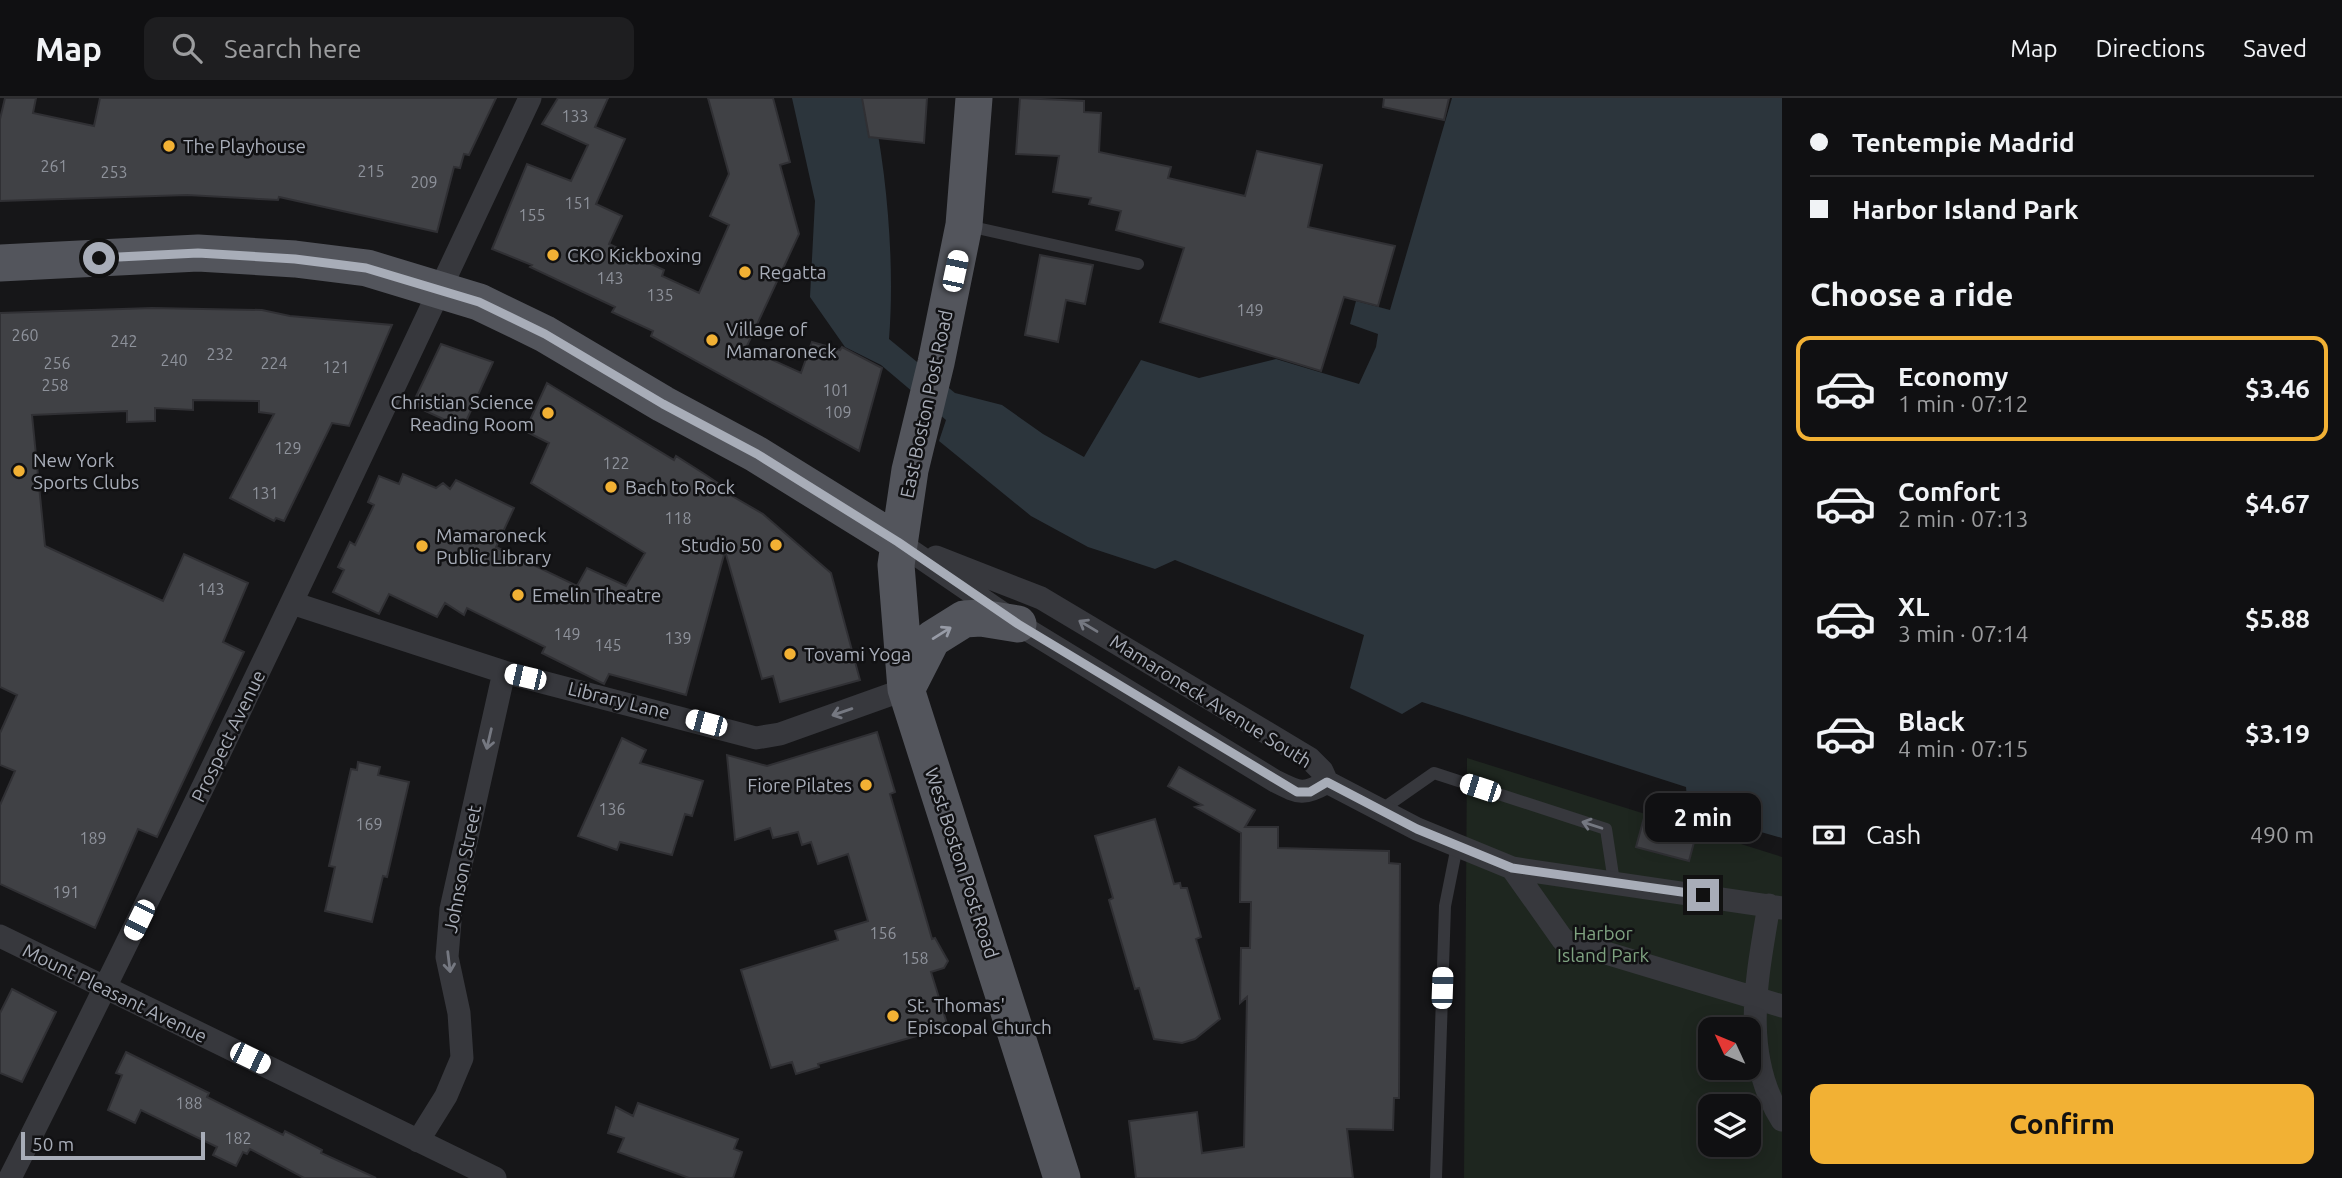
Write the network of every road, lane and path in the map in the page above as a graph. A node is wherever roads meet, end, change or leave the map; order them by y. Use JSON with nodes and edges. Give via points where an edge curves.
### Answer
{"nodes":[{"id":1,"x":530,"y":98,"type":"edge"},
{"id":2,"x":974,"y":98,"type":"edge"},
{"id":3,"x":964,"y":225,"type":"junction"},
{"id":4,"x":0,"y":263,"type":"edge"},
{"id":5,"x":1138,"y":264,"type":"dead end"},
{"id":6,"x":439,"y":291,"type":"junction"},
{"id":7,"x":898,"y":542,"type":"junction"},
{"id":8,"x":292,"y":603,"type":"junction"},
{"id":9,"x":1018,"y":624,"type":"junction"},
{"id":10,"x":504,"y":672,"type":"junction"},
{"id":11,"x":906,"y":689,"type":"junction"},
{"id":12,"x":1327,"y":782,"type":"junction"},
{"id":13,"x":1381,"y":810,"type":"junction"},
{"id":14,"x":1457,"y":846,"type":"junction"},
{"id":15,"x":1512,"y":868,"type":"junction"},
{"id":16,"x":1614,"y":883,"type":"junction"},
{"id":17,"x":1775,"y":907,"type":"edge"},
{"id":18,"x":0,"y":936,"type":"edge"},
{"id":19,"x":106,"y":988,"type":"junction"},
{"id":20,"x":1755,"y":1000,"type":"junction"},
{"id":21,"x":1782,"y":1006,"type":"edge"},
{"id":22,"x":1782,"y":1120,"type":"edge"},
{"id":23,"x":418,"y":1141,"type":"junction"},
{"id":24,"x":10,"y":1178,"type":"edge"},
{"id":25,"x":495,"y":1178,"type":"edge"},
{"id":26,"x":1062,"y":1178,"type":"edge"},
{"id":27,"x":1436,"y":1178,"type":"edge"}],
"edges":[{"from":1,"to":6,"type":"street","name":"Prospect Avenue"},
{"from":2,"to":3,"type":"main road","name":"East Boston Post Road"},
{"from":3,"to":5,"type":"lane"},
{"from":3,"to":7,"type":"main road","name":"East Boston Post Road"},
{"from":4,"to":6,"type":"main road","via":[[198,253],[295,259],[366,268]]},
{"from":6,"to":7,"type":"main road","via":[[479,302],[545,334],[757,454]]},
{"from":6,"to":8,"type":"street","name":"Prospect Avenue"},
{"from":7,"to":9,"type":"street","name":"Mamaroneck Avenue South"},
{"from":7,"to":11,"type":"main road","name":"West Boston Post Road"},
{"from":12,"to":7,"type":"street","name":"Mamaroneck Avenue South","one_way":true,"via":[[1310,758],[1041,598]]},
{"from":8,"to":10,"type":"street","name":"Library Lane"},
{"from":8,"to":19,"type":"street","name":"Prospect Avenue"},
{"from":11,"to":9,"type":"main road","one_way":true,"via":[[932,639],[964,619]]},
{"from":9,"to":12,"type":"street","name":"Mamaroneck Avenue South","via":[[1275,781],[1297,792],[1310,792]]},
{"from":11,"to":10,"type":"street","name":"Library Lane","one_way":true,"via":[[780,734],[756,737]]},
{"from":10,"to":23,"type":"street","name":"Johnson Street","one_way":true,"via":[[451,909],[447,957],[459,1013],[462,1058],[446,1096]]},
{"from":11,"to":26,"type":"main road","name":"West Boston Post Road"},
{"from":12,"to":13,"type":"street"},
{"from":13,"to":14,"type":"street"},
{"from":16,"to":13,"type":"lane","one_way":true,"via":[[1606,829],[1434,773]]},
{"from":14,"to":15,"type":"street"},
{"from":14,"to":27,"type":"lane","via":[[1445,906]]},
{"from":15,"to":16,"type":"street"},
{"from":15,"to":20,"type":"street","via":[[1563,940]]},
{"from":16,"to":17,"type":"street"},
{"from":17,"to":20,"type":"street"},
{"from":18,"to":19,"type":"street","name":"Mount Pleasant Avenue"},
{"from":19,"to":23,"type":"street","name":"Mount Pleasant Avenue"},
{"from":19,"to":24,"type":"street","name":"Prospect Avenue"},
{"from":20,"to":21,"type":"street"},
{"from":20,"to":22,"type":"street","via":[[1756,1054],[1768,1097]]},
{"from":23,"to":25,"type":"street","name":"Mount Pleasant Avenue"}]}
